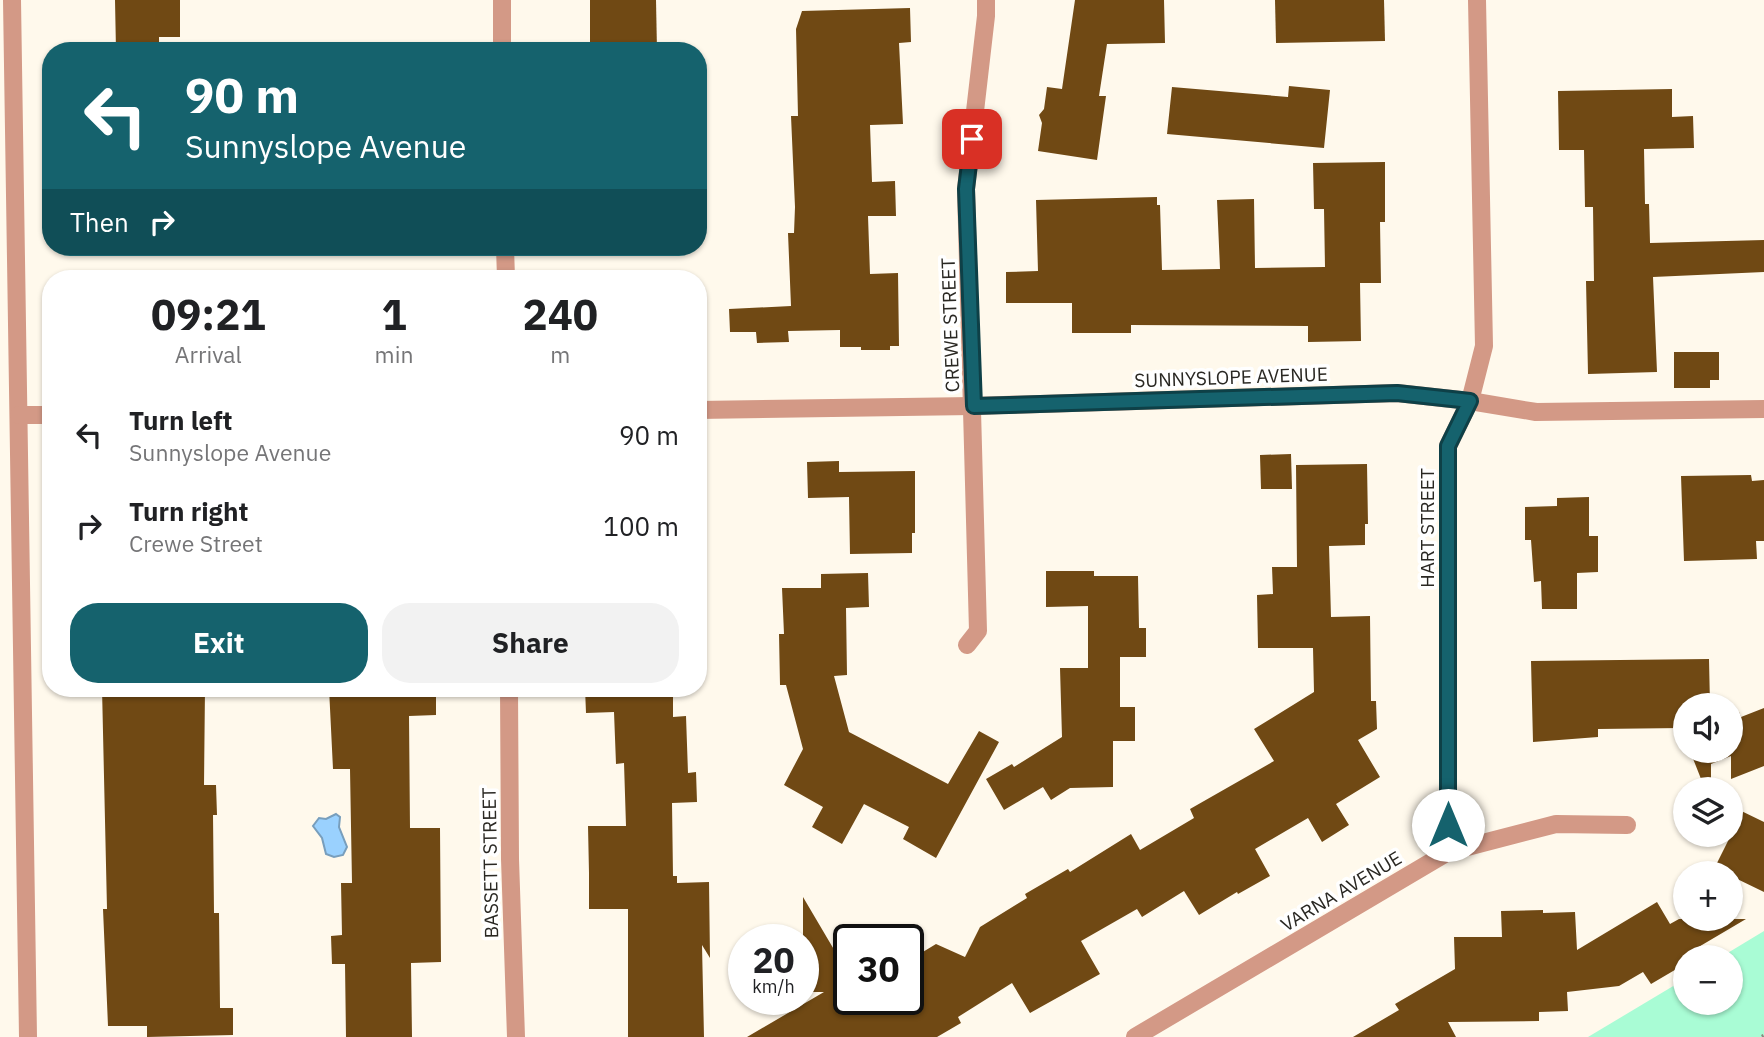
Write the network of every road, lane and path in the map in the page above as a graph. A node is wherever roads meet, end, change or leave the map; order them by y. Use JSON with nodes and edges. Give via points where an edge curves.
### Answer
{"nodes":[{"id":1,"x":12,"y":0,"type":"edge"},
{"id":2,"x":502,"y":0,"type":"edge"},
{"id":3,"x":986,"y":0,"type":"edge"},
{"id":4,"x":1477,"y":0,"type":"edge"},
{"id":5,"x":502,"y":42,"type":"edge"},
{"id":6,"x":1470,"y":401,"type":"junction"},
{"id":7,"x":974,"y":406,"type":"junction"},
{"id":8,"x":1764,"y":409,"type":"edge"},
{"id":9,"x":707,"y":410,"type":"edge"},
{"id":10,"x":19,"y":415,"type":"junction"},
{"id":11,"x":42,"y":415,"type":"edge"},
{"id":12,"x":967,"y":645,"type":"dead end"},
{"id":13,"x":509,"y":697,"type":"edge"},
{"id":14,"x":1627,"y":825,"type":"dead end"},
{"id":15,"x":1448,"y":852,"type":"junction"},
{"id":16,"x":28,"y":1037,"type":"edge"},
{"id":17,"x":516,"y":1037,"type":"edge"},
{"id":18,"x":1135,"y":1037,"type":"edge"}],
"edges":[{"from":1,"to":10,"type":"street"},
{"from":2,"to":5,"type":"street"},
{"from":3,"to":7,"type":"street","name":"CREWE STREET","via":[[966,189]]},
{"from":4,"to":6,"type":"street","name":"HART STREET","via":[[1483,346]]},
{"from":6,"to":7,"type":"street","name":"SUNNYSLOPE AVENUE","via":[[1397,393]]},
{"from":6,"to":8,"type":"street","name":"SUNNYSLOPE AVENUE","via":[[1536,412]]},
{"from":6,"to":15,"type":"street","name":"HART STREET","via":[[1448,446]]},
{"from":7,"to":9,"type":"street","name":"SUNNYSLOPE AVENUE"},
{"from":7,"to":12,"type":"street","name":"CREWE STREET","via":[[978,631]]},
{"from":10,"to":11,"type":"street"},
{"from":10,"to":16,"type":"street"},
{"from":13,"to":17,"type":"street","name":"BASSETT STREET"},
{"from":14,"to":15,"type":"street","name":"VARNA AVENUE","via":[[1556,824]]},
{"from":15,"to":18,"type":"street","name":"VARNA AVENUE"}]}
